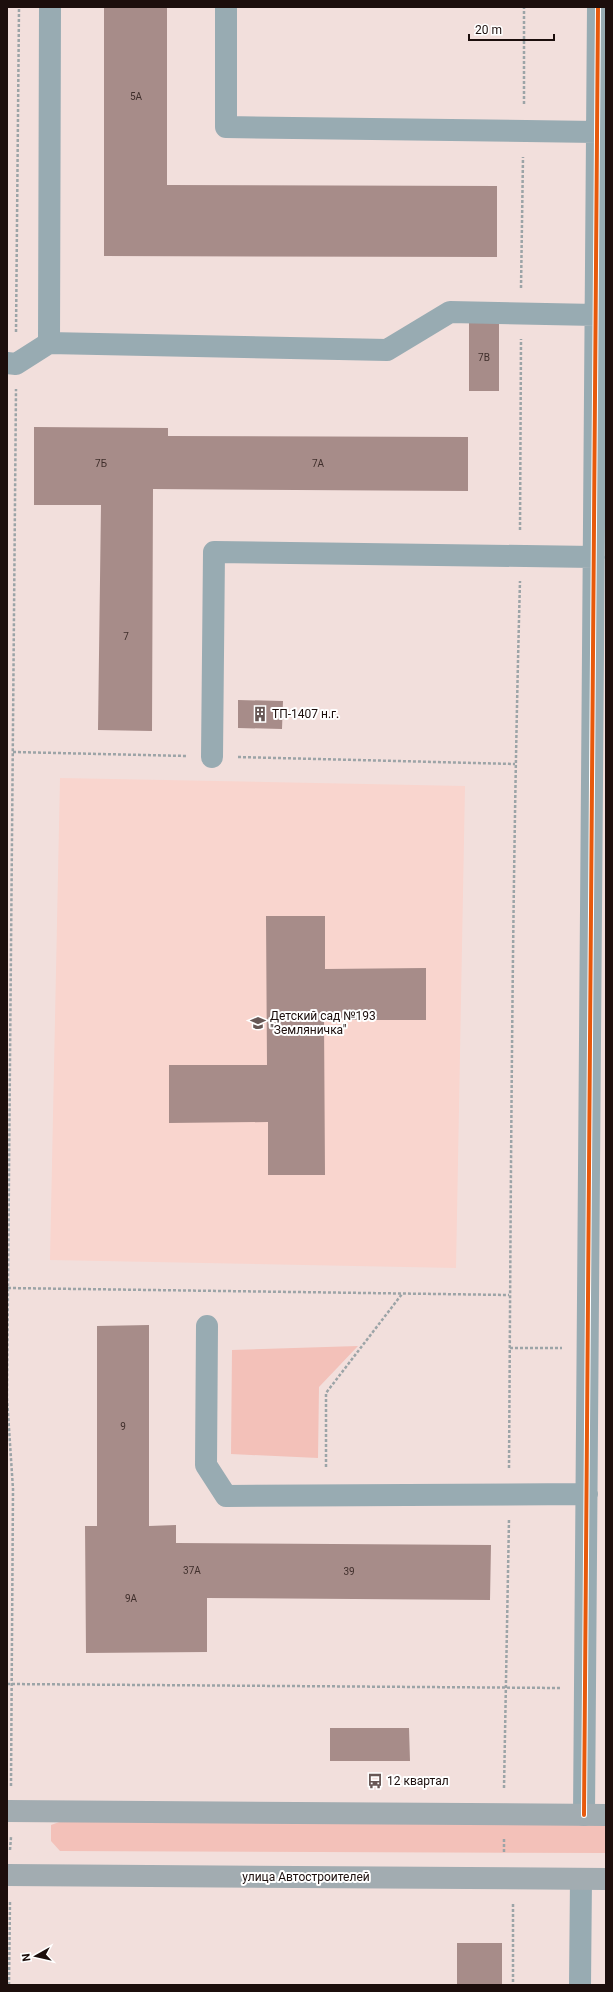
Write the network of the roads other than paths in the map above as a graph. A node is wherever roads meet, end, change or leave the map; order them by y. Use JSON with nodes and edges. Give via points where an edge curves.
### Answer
{"nodes":[{"id":1,"x":50,"y":7,"type":"edge"},
{"id":2,"x":226,"y":7,"type":"edge"},
{"id":3,"x":598,"y":7,"type":"edge"},
{"id":4,"x":597,"y":132,"type":"junction"},
{"id":5,"x":601,"y":233,"type":"edge"},
{"id":6,"x":596,"y":315,"type":"junction"},
{"id":7,"x":49,"y":343,"type":"junction"},
{"id":8,"x":12,"y":364,"type":"edge"},
{"id":9,"x":594,"y":557,"type":"junction"},
{"id":10,"x":212,"y":757,"type":"road end"},
{"id":11,"x":598,"y":1185,"type":"edge"},
{"id":12,"x":207,"y":1326,"type":"dead end"},
{"id":13,"x":587,"y":1494,"type":"junction"},
{"id":14,"x":596,"y":1529,"type":"edge"},
{"id":15,"x":7,"y":1811,"type":"edge"},
{"id":16,"x":584,"y":1815,"type":"junction"},
{"id":17,"x":606,"y":1815,"type":"edge"},
{"id":18,"x":7,"y":1875,"type":"edge"},
{"id":19,"x":581,"y":1879,"type":"junction"},
{"id":20,"x":606,"y":1879,"type":"edge"},
{"id":21,"x":580,"y":1985,"type":"edge"}],
"edges":[{"from":1,"to":7,"type":"street"},
{"from":2,"to":4,"type":"street","via":[[226,127]]},
{"from":3,"to":4,"type":"street"},
{"from":4,"to":5,"type":"street"},
{"from":5,"to":6,"type":"street"},
{"from":6,"to":7,"type":"street","via":[[450,312],[387,350]]},
{"from":6,"to":9,"type":"street"},
{"from":7,"to":8,"type":"street"},
{"from":9,"to":10,"type":"street","via":[[214,552]]},
{"from":9,"to":11,"type":"street"},
{"from":11,"to":13,"type":"street","via":[[588,1348]]},
{"from":12,"to":13,"type":"street","via":[[206,1465],[226,1496]]},
{"from":13,"to":14,"type":"street"},
{"from":14,"to":16,"type":"street","via":[[586,1688]]},
{"from":15,"to":16,"type":"main road"},
{"from":16,"to":17,"type":"main road"},
{"from":18,"to":19,"type":"main road","name":"улица Автостроителей"},
{"from":19,"to":20,"type":"main road","name":"улица Автостроителей"},
{"from":19,"to":21,"type":"street"}]}
